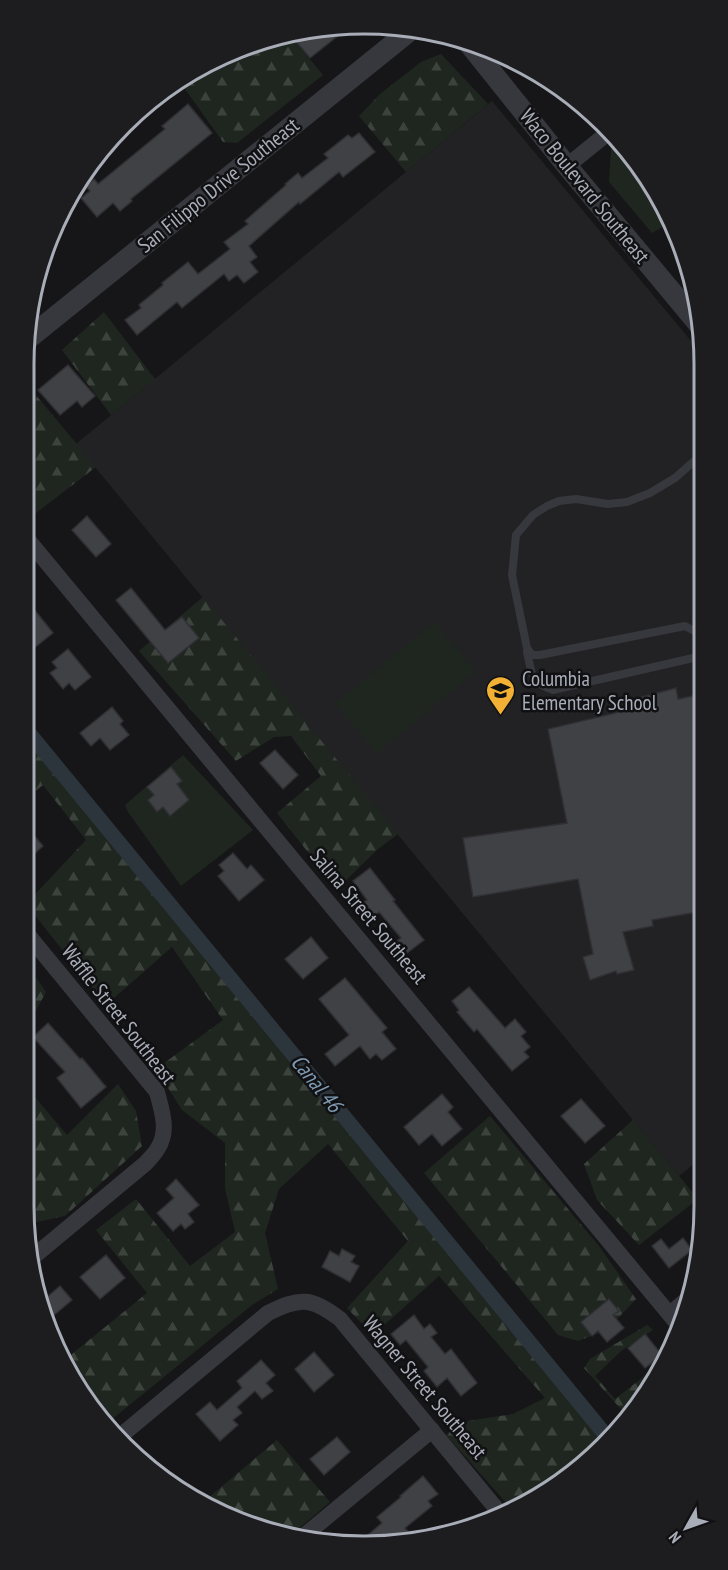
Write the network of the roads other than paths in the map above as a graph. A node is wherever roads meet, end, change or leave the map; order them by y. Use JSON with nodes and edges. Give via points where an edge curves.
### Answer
{"nodes":[{"id":1,"x":403,"y":37,"type":"edge"},
{"id":2,"x":478,"y":55,"type":"edge"},
{"id":3,"x":603,"y":137,"type":"edge"},
{"id":4,"x":567,"y":166,"type":"junction"},
{"id":5,"x":688,"y":306,"type":"edge"},
{"id":6,"x":36,"y":332,"type":"edge"},
{"id":7,"x":694,"y":462,"type":"edge"},
{"id":8,"x":34,"y":547,"type":"edge"},
{"id":9,"x":694,"y":631,"type":"edge"},
{"id":10,"x":527,"y":648,"type":"junction"},
{"id":11,"x":694,"y":658,"type":"edge"},
{"id":12,"x":34,"y":942,"type":"edge"},
{"id":13,"x":37,"y":1248,"type":"edge"},
{"id":14,"x":674,"y":1318,"type":"edge"},
{"id":15,"x":432,"y":1430,"type":"junction"},
{"id":16,"x":125,"y":1432,"type":"edge"},
{"id":17,"x":496,"y":1507,"type":"edge"},
{"id":18,"x":310,"y":1531,"type":"edge"}],
"edges":[{"from":1,"to":6,"type":"street","name":"San Filippo Drive Southeast"},
{"from":2,"to":4,"type":"street","name":"Waco Boulevard Southeast"},
{"from":3,"to":4,"type":"street"},
{"from":4,"to":5,"type":"street","name":"Waco Boulevard Southeast"},
{"from":7,"to":10,"type":"lane","via":[[650,493],[627,502],[559,501],[533,515],[516,535],[512,575]]},
{"from":8,"to":14,"type":"street","name":"Salina Street Southeast"},
{"from":9,"to":10,"type":"lane","via":[[685,626],[540,655],[532,655]]},
{"from":10,"to":11,"type":"lane","via":[[533,678],[553,690]]},
{"from":12,"to":13,"type":"street","name":"Waffle Street Southeast","via":[[157,1092],[164,1133],[146,1163]]},
{"from":15,"to":16,"type":"street","name":"Wagner Street Southeast","via":[[340,1319],[323,1306],[307,1302],[288,1303],[268,1312]]},
{"from":15,"to":17,"type":"street","name":"Wagner Street Southeast"},
{"from":15,"to":18,"type":"street"}]}
